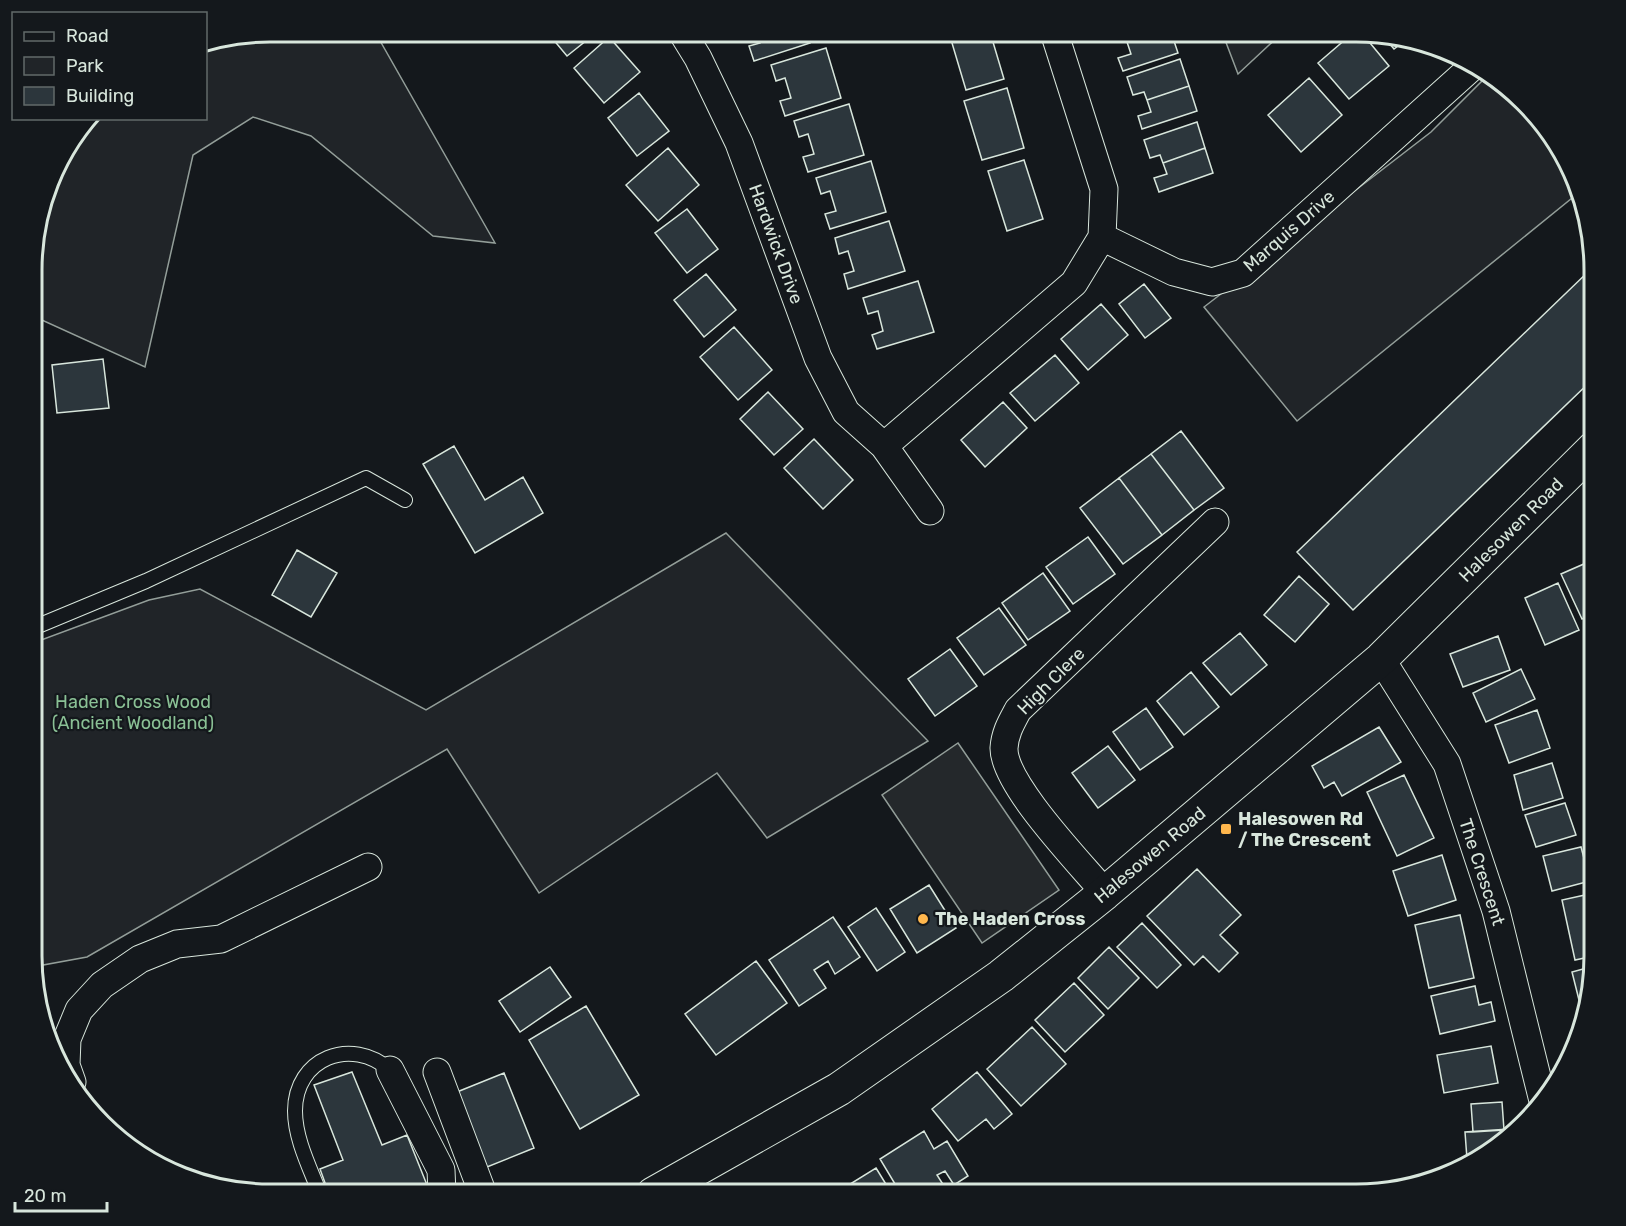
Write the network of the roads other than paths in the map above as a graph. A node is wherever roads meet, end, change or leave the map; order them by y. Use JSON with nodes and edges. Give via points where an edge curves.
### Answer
{"nodes":[{"id":1,"x":688,"y":42,"type":"edge"},
{"id":2,"x":1057,"y":42,"type":"edge"},
{"id":3,"x":1467,"y":71,"type":"edge"},
{"id":4,"x":1102,"y":237,"type":"junction"},
{"id":5,"x":884,"y":446,"type":"junction"},
{"id":6,"x":1584,"y":458,"type":"edge"},
{"id":7,"x":405,"y":500,"type":"dead end"},
{"id":8,"x":930,"y":511,"type":"dead end"},
{"id":9,"x":1215,"y":522,"type":"dead end"},
{"id":10,"x":42,"y":624,"type":"edge"},
{"id":11,"x":1381,"y":659,"type":"junction"},
{"id":12,"x":368,"y":867,"type":"dead end"},
{"id":13,"x":1105,"y":893,"type":"junction"},
{"id":14,"x":66,"y":1058,"type":"edge"},
{"id":15,"x":390,"y":1070,"type":"joint"},
{"id":16,"x":437,"y":1072,"type":"dead end"},
{"id":17,"x":1540,"y":1090,"type":"edge"},
{"id":18,"x":316,"y":1184,"type":"edge"},
{"id":19,"x":442,"y":1184,"type":"edge"},
{"id":20,"x":479,"y":1184,"type":"edge"},
{"id":21,"x":671,"y":1184,"type":"edge"}],
"edges":[{"from":1,"to":5,"type":"street","name":"Hardwick Drive","via":[[739,143],[818,358],[846,412]]},
{"from":2,"to":4,"type":"street","via":[[1104,189]]},
{"from":3,"to":4,"type":"street","name":"Marquis Drive","via":[[1244,273],[1212,282],[1174,272]]},
{"from":4,"to":5,"type":"street","via":[[1074,283]]},
{"from":5,"to":8,"type":"street","name":"Hardwick Drive"},
{"from":6,"to":11,"type":"main road","name":"Halesowen Road"},
{"from":7,"to":10,"type":"lane","via":[[366,478],[146,581]]},
{"from":9,"to":13,"type":"street","name":"High Clere","via":[[1018,710],[1007,730],[1004,750],[1008,770],[1023,794]]},
{"from":11,"to":13,"type":"main road","name":"Halesowen Road"},
{"from":11,"to":17,"type":"street","name":"The Crescent","via":[[1447,764],[1496,911]]},
{"from":12,"to":14,"type":"street","via":[[221,939],[177,944],[140,959],[102,985],[79,1010],[67,1039]]},
{"from":13,"to":21,"type":"main road","name":"Halesowen Road","via":[[1001,976],[839,1089]]},
{"from":15,"to":18,"type":"lane","via":[[364,1054],[333,1054],[316,1064],[300,1085],[295,1124]]},
{"from":15,"to":19,"type":"street","via":[[441,1170]]},
{"from":16,"to":20,"type":"street"}]}
